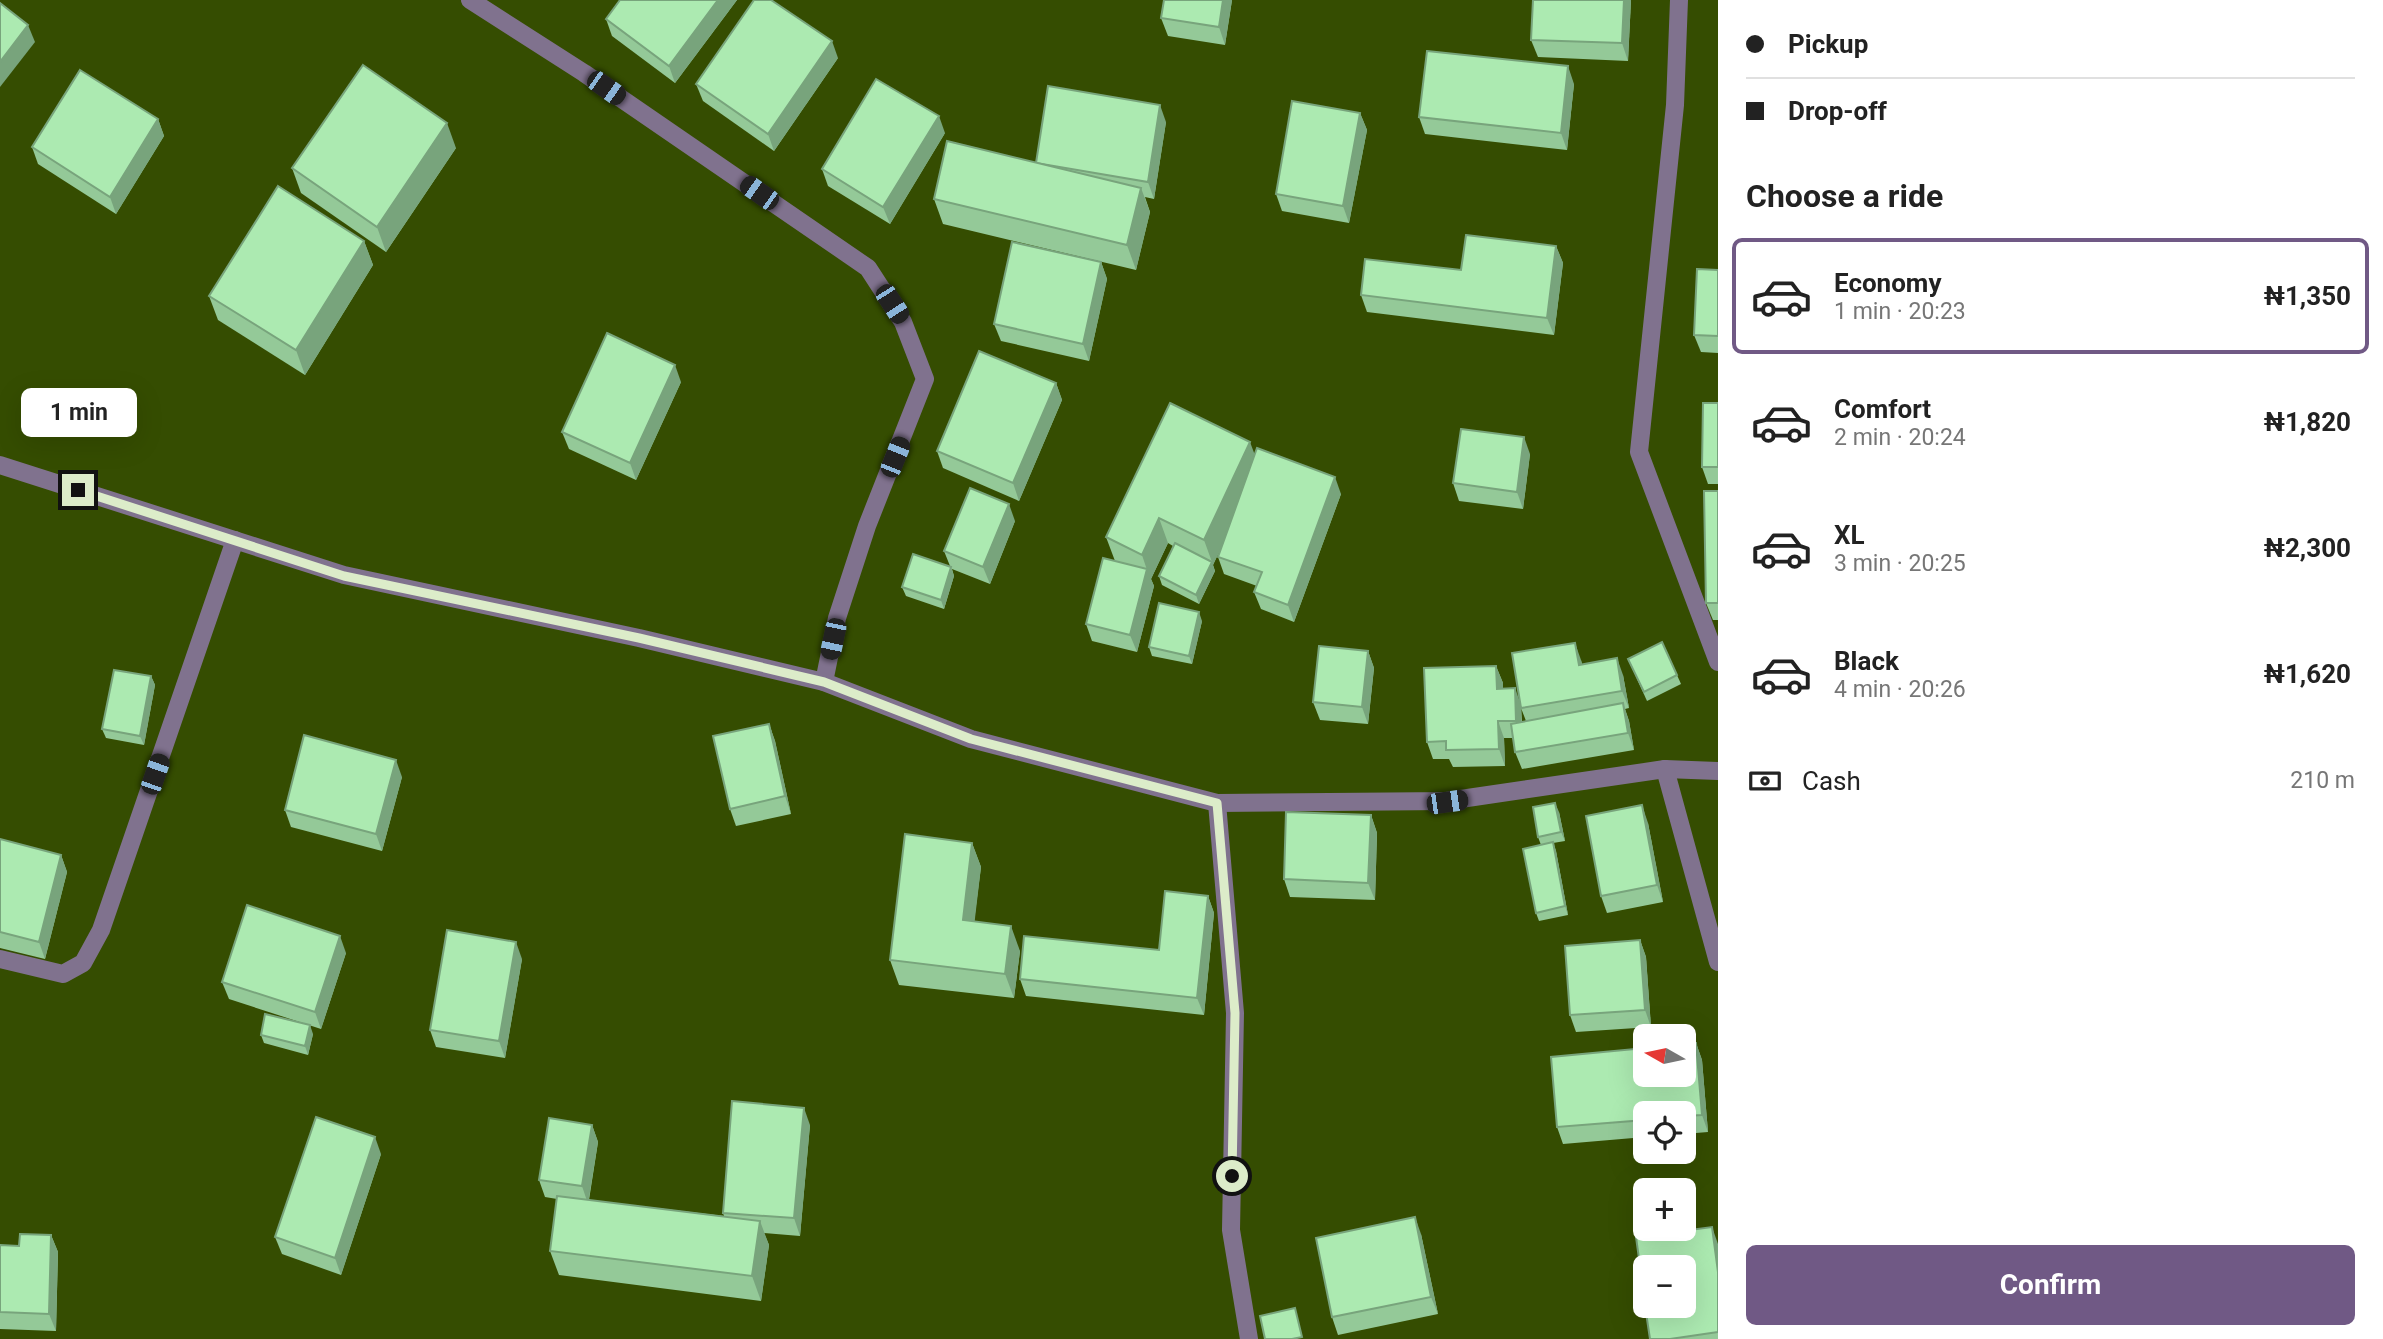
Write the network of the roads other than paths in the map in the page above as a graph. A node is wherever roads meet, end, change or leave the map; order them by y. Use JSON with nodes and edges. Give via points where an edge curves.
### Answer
{"nodes":[{"id":1,"x":470,"y":0,"type":"edge"},
{"id":2,"x":1679,"y":0,"type":"edge"},
{"id":3,"x":0,"y":465,"type":"edge"},
{"id":4,"x":235,"y":540,"type":"junction"},
{"id":5,"x":1718,"y":662,"type":"edge"},
{"id":6,"x":824,"y":682,"type":"junction"},
{"id":7,"x":1665,"y":769,"type":"junction"},
{"id":8,"x":1718,"y":771,"type":"edge"},
{"id":9,"x":1217,"y":803,"type":"junction"},
{"id":10,"x":0,"y":959,"type":"edge"},
{"id":11,"x":1718,"y":962,"type":"edge"},
{"id":12,"x":1249,"y":1339,"type":"edge"}],
"edges":[{"from":1,"to":6,"type":"street","via":[[868,268],[903,322],[925,379],[867,526],[837,618]]},
{"from":2,"to":5,"type":"street","via":[[1675,105],[1639,452]]},
{"from":3,"to":4,"type":"street"},
{"from":4,"to":6,"type":"street","via":[[344,576]]},
{"from":4,"to":10,"type":"street","via":[[101,930],[83,963],[62,974]]},
{"from":6,"to":9,"type":"street","via":[[971,739]]},
{"from":7,"to":8,"type":"street"},
{"from":7,"to":9,"type":"street","via":[[1447,802]]},
{"from":7,"to":11,"type":"street"},
{"from":9,"to":12,"type":"street","via":[[1235,1013],[1231,1230]]}]}
